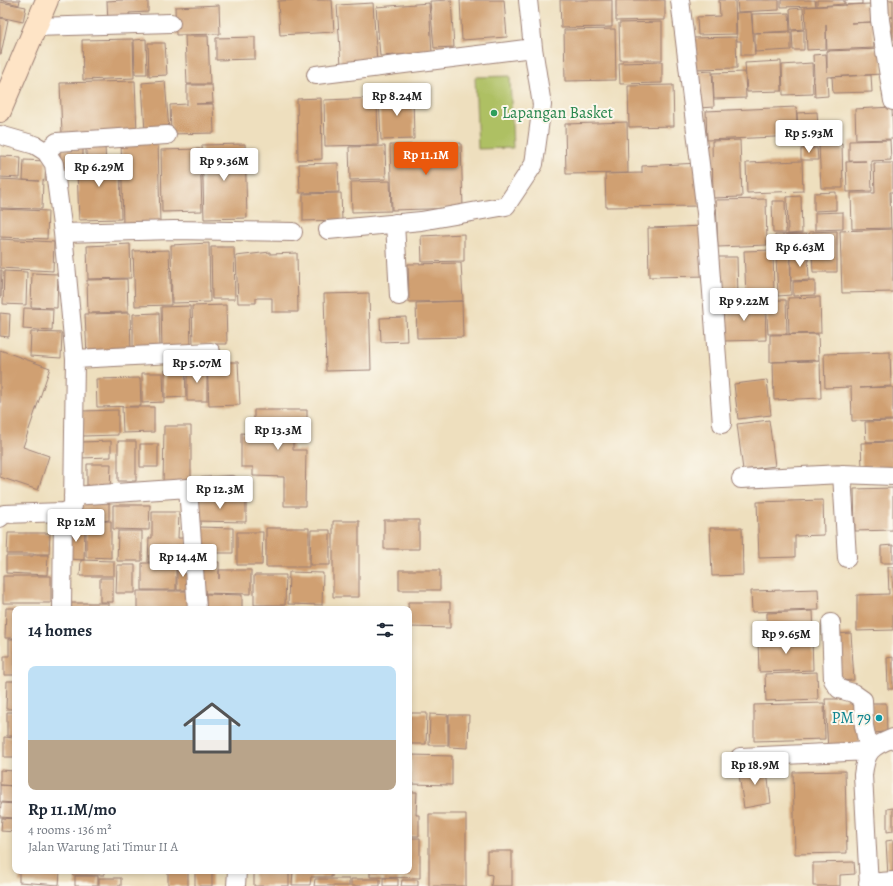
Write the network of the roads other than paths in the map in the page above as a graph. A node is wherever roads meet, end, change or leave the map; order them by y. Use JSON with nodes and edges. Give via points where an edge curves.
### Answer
{"nodes":[{"id":1,"x":47,"y":0,"type":"edge"},
{"id":2,"x":528,"y":0,"type":"edge"},
{"id":3,"x":680,"y":0,"type":"edge"},
{"id":4,"x":879,"y":0,"type":"edge"},
{"id":5,"x":171,"y":23,"type":"dead end"},
{"id":6,"x":35,"y":28,"type":"junction"},
{"id":7,"x":533,"y":48,"type":"junction"},
{"id":8,"x":316,"y":74,"type":"dead end"},
{"id":9,"x":893,"y":101,"type":"edge"},
{"id":10,"x":0,"y":111,"type":"edge"},
{"id":11,"x":0,"y":135,"type":"edge"},
{"id":12,"x":167,"y":136,"type":"dead end"},
{"id":13,"x":46,"y":152,"type":"junction"},
{"id":14,"x":395,"y":223,"type":"junction"},
{"id":15,"x":328,"y":230,"type":"dead end"},
{"id":16,"x":293,"y":232,"type":"dead end"},
{"id":17,"x":63,"y":233,"type":"junction"},
{"id":18,"x":398,"y":296,"type":"dead end"},
{"id":19,"x":211,"y":352,"type":"dead end"},
{"id":20,"x":75,"y":359,"type":"junction"},
{"id":21,"x":722,"y":424,"type":"dead end"},
{"id":22,"x":842,"y":474,"type":"junction"},
{"id":23,"x":893,"y":476,"type":"edge"},
{"id":24,"x":741,"y":479,"type":"dead end"},
{"id":25,"x":230,"y":485,"type":"dead end"},
{"id":26,"x":188,"y":488,"type":"junction"},
{"id":27,"x":73,"y":496,"type":"junction"},
{"id":28,"x":62,"y":512,"type":"junction"},
{"id":29,"x":0,"y":518,"type":"edge"},
{"id":30,"x":847,"y":558,"type":"dead end"},
{"id":31,"x":62,"y":606,"type":"edge"},
{"id":32,"x":198,"y":606,"type":"edge"},
{"id":33,"x":831,"y":623,"type":"dead end"},
{"id":34,"x":893,"y":738,"type":"edge"},
{"id":35,"x":869,"y":751,"type":"junction"},
{"id":36,"x":740,"y":756,"type":"dead end"},
{"id":37,"x":237,"y":874,"type":"edge"},
{"id":38,"x":893,"y":881,"type":"edge"},
{"id":39,"x":869,"y":884,"type":"edge"},
{"id":40,"x":236,"y":886,"type":"edge"}],
"edges":[{"from":1,"to":6,"type":"main road"},
{"from":2,"to":7,"type":"street"},
{"from":3,"to":21,"type":"street","via":[[704,191]]},
{"from":4,"to":9,"type":"street"},
{"from":5,"to":6,"type":"street"},
{"from":6,"to":10,"type":"main road"},
{"from":7,"to":8,"type":"street"},
{"from":7,"to":14,"type":"street","via":[[542,105],[534,164],[506,206]]},
{"from":11,"to":13,"type":"street","via":[[35,145]]},
{"from":12,"to":13,"type":"street","via":[[57,142]]},
{"from":13,"to":17,"type":"street","via":[[54,164]]},
{"from":14,"to":15,"type":"street"},
{"from":14,"to":18,"type":"street"},
{"from":16,"to":17,"type":"street","via":[[174,230]]},
{"from":17,"to":20,"type":"street"},
{"from":19,"to":20,"type":"street"},
{"from":20,"to":27,"type":"street"},
{"from":22,"to":23,"type":"street"},
{"from":22,"to":24,"type":"street"},
{"from":22,"to":30,"type":"street"},
{"from":25,"to":26,"type":"street"},
{"from":26,"to":27,"type":"street"},
{"from":26,"to":32,"type":"street"},
{"from":27,"to":28,"type":"street","via":[[71,510]]},
{"from":28,"to":29,"type":"street","via":[[4,514]]},
{"from":28,"to":31,"type":"street"},
{"from":33,"to":35,"type":"street","via":[[833,680],[838,689],[853,693],[863,700],[864,726]]},
{"from":34,"to":35,"type":"street","via":[[875,745]]},
{"from":35,"to":36,"type":"street"},
{"from":35,"to":39,"type":"street","via":[[863,775]]},
{"from":37,"to":40,"type":"street"},
{"from":38,"to":39,"type":"street"}]}
